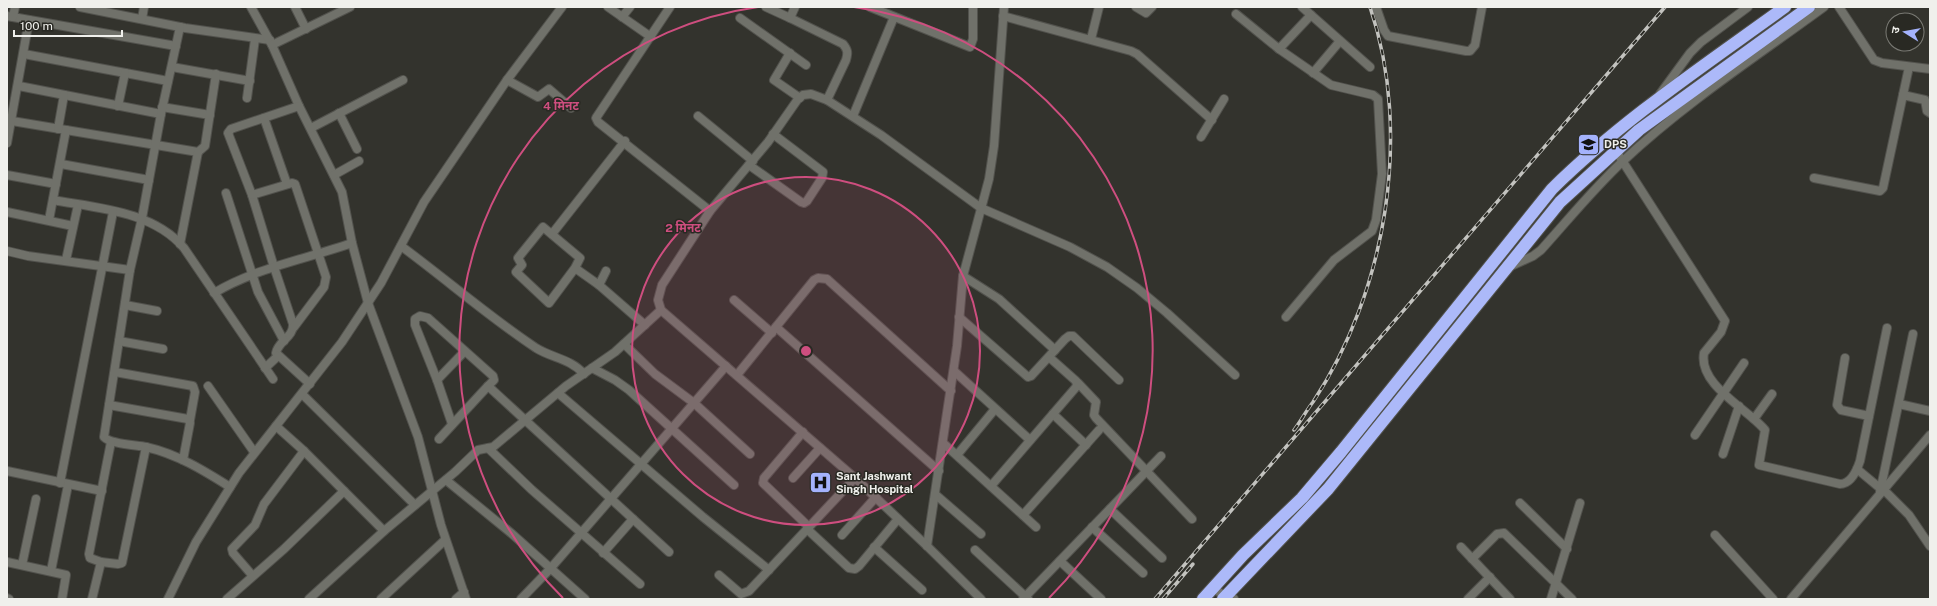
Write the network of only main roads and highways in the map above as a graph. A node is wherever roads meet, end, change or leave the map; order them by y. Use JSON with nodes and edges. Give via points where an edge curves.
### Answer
{"nodes":[{"id":1,"x":1785,"y":7,"type":"edge"},
{"id":2,"x":1809,"y":7,"type":"edge"},
{"id":3,"x":1228,"y":598,"type":"edge"},
{"id":4,"x":1203,"y":599,"type":"edge"}],
"edges":[{"from":1,"to":4,"type":"highway","via":[[1654,102],[1581,161],[1552,189],[1302,498]]},
{"from":2,"to":3,"type":"highway","via":[[1639,130],[1560,202],[1328,489]]}]}
